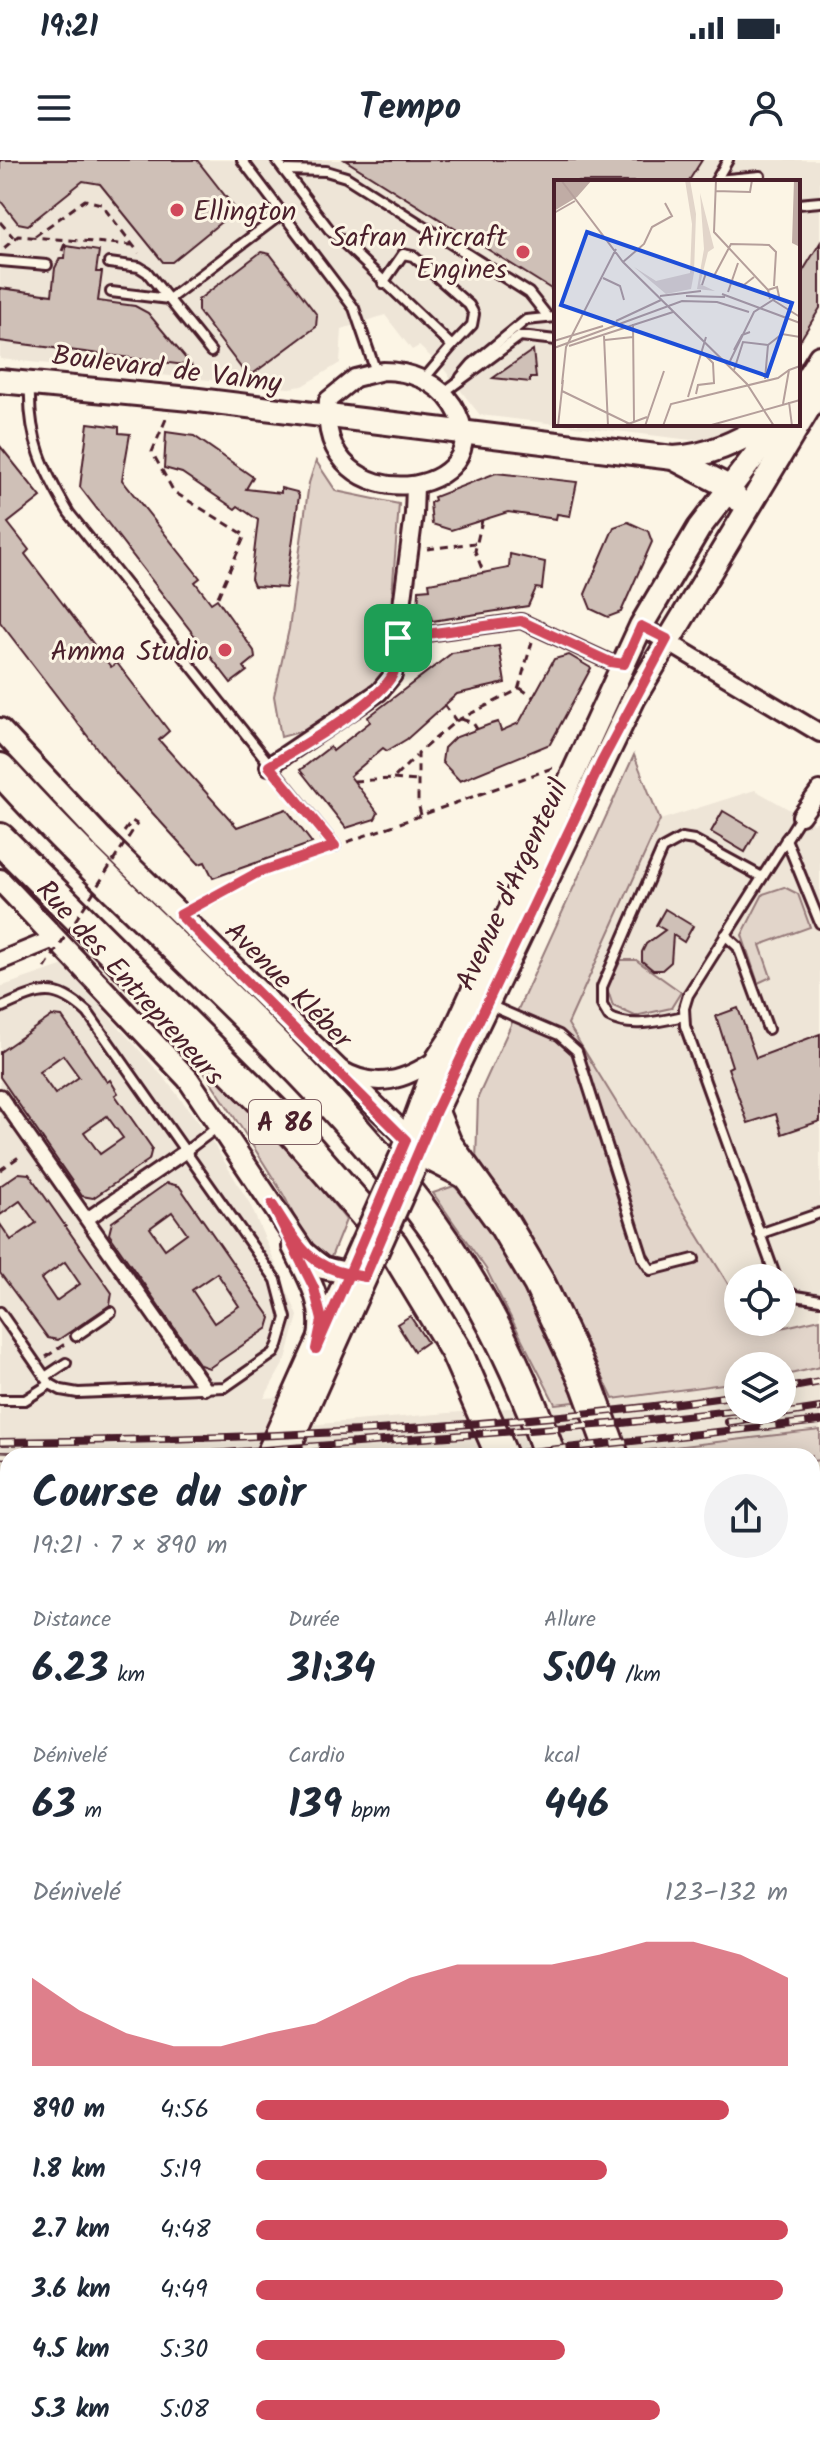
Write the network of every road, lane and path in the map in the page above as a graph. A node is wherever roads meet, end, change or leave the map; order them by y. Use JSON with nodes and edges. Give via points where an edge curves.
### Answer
{"nodes":[{"id":1,"x":242,"y":160,"type":"edge"},
{"id":2,"x":276,"y":160,"type":"edge"},
{"id":3,"x":728,"y":160,"type":"edge"},
{"id":4,"x":284,"y":170,"type":"junction"},
{"id":5,"x":759,"y":179,"type":"edge"},
{"id":6,"x":717,"y":180,"type":"edge"},
{"id":7,"x":738,"y":180,"type":"edge"},
{"id":8,"x":820,"y":202,"type":"edge"},
{"id":9,"x":800,"y":204,"type":"edge"},
{"id":10,"x":283,"y":213,"type":"junction"},
{"id":11,"x":0,"y":222,"type":"edge"},
{"id":12,"x":35,"y":236,"type":"junction"},
{"id":13,"x":13,"y":238,"type":"junction"},
{"id":14,"x":68,"y":238,"type":"junction"},
{"id":15,"x":132,"y":245,"type":"junction"},
{"id":16,"x":4,"y":248,"type":"dead end"},
{"id":17,"x":62,"y":251,"type":"dead end"},
{"id":18,"x":148,"y":257,"type":"dead end"},
{"id":19,"x":0,"y":261,"type":"edge"},
{"id":20,"x":109,"y":263,"type":"dead end"},
{"id":21,"x":47,"y":265,"type":"dead end"},
{"id":22,"x":383,"y":283,"type":"junction"},
{"id":23,"x":111,"y":292,"type":"dead end"},
{"id":24,"x":169,"y":299,"type":"junction"},
{"id":25,"x":552,"y":317,"type":"edge"},
{"id":26,"x":554,"y":340,"type":"edge"},
{"id":27,"x":452,"y":346,"type":"junction"},
{"id":28,"x":211,"y":352,"type":"dead end"},
{"id":29,"x":820,"y":357,"type":"edge"},
{"id":30,"x":376,"y":372,"type":"junction"},
{"id":31,"x":424,"y":379,"type":"junction"},
{"id":32,"x":0,"y":381,"type":"edge"},
{"id":33,"x":458,"y":381,"type":"junction"},
{"id":34,"x":30,"y":383,"type":"junction"},
{"id":35,"x":820,"y":389,"type":"edge"},
{"id":36,"x":800,"y":390,"type":"edge"},
{"id":37,"x":443,"y":393,"type":"junction"},
{"id":38,"x":326,"y":417,"type":"junction"},
{"id":39,"x":166,"y":419,"type":"dead end"},
{"id":40,"x":800,"y":421,"type":"edge"},
{"id":41,"x":797,"y":426,"type":"edge"},
{"id":42,"x":763,"y":433,"type":"edge"},
{"id":43,"x":465,"y":434,"type":"junction"},
{"id":44,"x":673,"y":458,"type":"junction"},
{"id":45,"x":771,"y":467,"type":"junction"},
{"id":46,"x":415,"y":486,"type":"junction"},
{"id":47,"x":729,"y":487,"type":"junction"},
{"id":48,"x":745,"y":510,"type":"junction"},
{"id":49,"x":482,"y":520,"type":"dead end"},
{"id":50,"x":475,"y":543,"type":"junction"},
{"id":51,"x":419,"y":550,"type":"dead end"},
{"id":52,"x":484,"y":574,"type":"dead end"},
{"id":53,"x":217,"y":599,"type":"dead end"},
{"id":54,"x":641,"y":626,"type":"junction"},
{"id":55,"x":534,"y":635,"type":"dead end"},
{"id":56,"x":398,"y":638,"type":"junction"},
{"id":57,"x":667,"y":639,"type":"junction"},
{"id":58,"x":624,"y":664,"type":"junction"},
{"id":59,"x":520,"y":688,"type":"junction"},
{"id":60,"x":533,"y":697,"type":"dead end"},
{"id":61,"x":444,"y":704,"type":"dead end"},
{"id":62,"x":459,"y":720,"type":"junction"},
{"id":63,"x":0,"y":729,"type":"edge"},
{"id":64,"x":477,"y":729,"type":"dead end"},
{"id":65,"x":820,"y":733,"type":"edge"},
{"id":66,"x":418,"y":753,"type":"junction"},
{"id":67,"x":269,"y":766,"type":"junction"},
{"id":68,"x":0,"y":769,"type":"edge"},
{"id":69,"x":576,"y":769,"type":"junction"},
{"id":70,"x":393,"y":779,"type":"junction"},
{"id":71,"x":354,"y":781,"type":"dead end"},
{"id":72,"x":417,"y":781,"type":"junction"},
{"id":73,"x":820,"y":790,"type":"edge"},
{"id":74,"x":421,"y":815,"type":"junction"},
{"id":75,"x":801,"y":816,"type":"joint"},
{"id":76,"x":0,"y":839,"type":"edge"},
{"id":77,"x":120,"y":839,"type":"dead end"},
{"id":78,"x":786,"y":839,"type":"junction"},
{"id":79,"x":335,"y":846,"type":"junction"},
{"id":80,"x":762,"y":877,"type":"junction"},
{"id":81,"x":0,"y":880,"type":"edge"},
{"id":82,"x":180,"y":915,"type":"junction"},
{"id":83,"x":820,"y":923,"type":"edge"},
{"id":84,"x":725,"y":935,"type":"junction"},
{"id":85,"x":56,"y":938,"type":"junction"},
{"id":86,"x":0,"y":961,"type":"edge"},
{"id":87,"x":45,"y":968,"type":"dead end"},
{"id":88,"x":488,"y":1004,"type":"junction"},
{"id":89,"x":0,"y":1008,"type":"edge"},
{"id":90,"x":684,"y":1016,"type":"junction"},
{"id":91,"x":768,"y":1029,"type":"dead end"},
{"id":92,"x":438,"y":1058,"type":"junction"},
{"id":93,"x":327,"y":1061,"type":"junction"},
{"id":94,"x":0,"y":1096,"type":"edge"},
{"id":95,"x":434,"y":1115,"type":"junction"},
{"id":96,"x":220,"y":1125,"type":"junction"},
{"id":97,"x":35,"y":1146,"type":"junction"},
{"id":98,"x":186,"y":1151,"type":"junction"},
{"id":99,"x":410,"y":1153,"type":"junction"},
{"id":100,"x":0,"y":1170,"type":"edge"},
{"id":101,"x":466,"y":1173,"type":"junction"},
{"id":102,"x":272,"y":1204,"type":"junction"},
{"id":103,"x":820,"y":1213,"type":"edge"},
{"id":104,"x":87,"y":1219,"type":"junction"},
{"id":105,"x":759,"y":1234,"type":"junction"},
{"id":106,"x":694,"y":1259,"type":"dead end"},
{"id":107,"x":363,"y":1264,"type":"junction"},
{"id":108,"x":771,"y":1264,"type":"edge"},
{"id":109,"x":796,"y":1296,"type":"edge"},
{"id":110,"x":820,"y":1300,"type":"edge"},
{"id":111,"x":0,"y":1312,"type":"edge"},
{"id":112,"x":111,"y":1312,"type":"dead end"},
{"id":113,"x":76,"y":1336,"type":"joint"},
{"id":114,"x":316,"y":1349,"type":"junction"},
{"id":115,"x":572,"y":1358,"type":"junction"},
{"id":116,"x":66,"y":1363,"type":"dead end"},
{"id":117,"x":36,"y":1364,"type":"junction"},
{"id":118,"x":48,"y":1381,"type":"junction"},
{"id":119,"x":205,"y":1388,"type":"junction"},
{"id":120,"x":0,"y":1400,"type":"edge"},
{"id":121,"x":538,"y":1422,"type":"junction"},
{"id":122,"x":271,"y":1448,"type":"edge"},
{"id":123,"x":289,"y":1448,"type":"edge"},
{"id":124,"x":498,"y":1448,"type":"edge"},
{"id":125,"x":547,"y":1448,"type":"edge"},
{"id":126,"x":557,"y":1448,"type":"edge"},
{"id":127,"x":592,"y":1448,"type":"edge"},
{"id":128,"x":610,"y":1448,"type":"edge"}],
"edges":[{"from":1,"to":10,"type":"lane"},
{"from":2,"to":4,"type":"lane"},
{"from":3,"to":6,"type":"lane"},
{"from":4,"to":22,"type":"lane","via":[[329,229]]},
{"from":4,"to":25,"type":"lane","via":[[346,177],[529,293]]},
{"from":5,"to":7,"type":"lane"},
{"from":8,"to":9,"type":"lane"},
{"from":10,"to":24,"type":"lane"},
{"from":10,"to":30,"type":"lane","via":[[354,308]]},
{"from":11,"to":13,"type":"path"},
{"from":12,"to":13,"type":"path"},
{"from":12,"to":14,"type":"path"},
{"from":12,"to":15,"type":"path","via":[[85,200],[101,204]]},
{"from":13,"to":16,"type":"path"},
{"from":14,"to":15,"type":"path"},
{"from":14,"to":17,"type":"path"},
{"from":15,"to":18,"type":"path"},
{"from":19,"to":21,"type":"lane"},
{"from":20,"to":24,"type":"lane","via":[[139,267]]},
{"from":22,"to":27,"type":"lane"},
{"from":22,"to":27,"type":"lane","via":[[403,254],[413,256],[469,305],[472,325]]},
{"from":23,"to":24,"type":"lane"},
{"from":24,"to":28,"type":"lane"},
{"from":25,"to":33,"type":"lane","via":[[526,320]]},
{"from":26,"to":33,"type":"lane","via":[[520,336]]},
{"from":27,"to":31,"type":"lane"},
{"from":29,"to":36,"type":"main road"},
{"from":30,"to":31,"type":"street"},
{"from":30,"to":38,"type":"street","via":[[338,389],[328,400]]},
{"from":31,"to":37,"type":"street"},
{"from":32,"to":34,"type":"main road","name":"Boulevard de Valmy"},
{"from":33,"to":37,"type":"lane"},
{"from":34,"to":38,"type":"main road","name":"Boulevard de Valmy"},
{"from":34,"to":67,"type":"lane","via":[[30,417],[41,467],[69,513]]},
{"from":35,"to":40,"type":"main road","name":"Avenue d'Argenteuil"},
{"from":37,"to":43,"type":"street"},
{"from":38,"to":43,"type":"main road","name":"Boulevard de Valmy"},
{"from":38,"to":46,"type":"street","via":[[342,458],[355,473],[369,482]]},
{"from":39,"to":53,"type":"path","via":[[152,452],[174,492],[245,535]]},
{"from":41,"to":45,"type":"main road","name":"Avenue d'Argenteuil"},
{"from":42,"to":44,"type":"main road"},
{"from":42,"to":47,"type":"main road"},
{"from":43,"to":44,"type":"main road"},
{"from":43,"to":46,"type":"street","via":[[455,465]]},
{"from":44,"to":47,"type":"main road"},
{"from":45,"to":47,"type":"main road"},
{"from":45,"to":48,"type":"main road","name":"Avenue d'Argenteuil"},
{"from":46,"to":56,"type":"street"},
{"from":47,"to":48,"type":"main road"},
{"from":47,"to":54,"type":"main road"},
{"from":48,"to":57,"type":"main road","name":"Avenue d'Argenteuil"},
{"from":49,"to":50,"type":"path"},
{"from":50,"to":51,"type":"path"},
{"from":50,"to":52,"type":"path"},
{"from":54,"to":57,"type":"street"},
{"from":54,"to":58,"type":"main road"},
{"from":55,"to":59,"type":"path"},
{"from":56,"to":58,"type":"street","via":[[521,621]]},
{"from":56,"to":67,"type":"street","via":[[388,683]]},
{"from":57,"to":65,"type":"street"},
{"from":57,"to":88,"type":"main road","name":"Avenue d'Argenteuil","via":[[602,761]]},
{"from":58,"to":69,"type":"main road"},
{"from":59,"to":60,"type":"path"},
{"from":59,"to":62,"type":"path"},
{"from":61,"to":62,"type":"path"},
{"from":62,"to":64,"type":"path"},
{"from":62,"to":66,"type":"path"},
{"from":63,"to":82,"type":"street","name":"Avenue Kléber"},
{"from":66,"to":70,"type":"path"},
{"from":66,"to":72,"type":"path"},
{"from":67,"to":79,"type":"lane"},
{"from":68,"to":121,"type":"highway","number":"A 86","via":[[90,866],[308,1079],[418,1206],[509,1355]]},
{"from":69,"to":74,"type":"path","via":[[554,767]]},
{"from":69,"to":92,"type":"main road"},
{"from":70,"to":71,"type":"path"},
{"from":70,"to":72,"type":"path"},
{"from":72,"to":74,"type":"path"},
{"from":73,"to":75,"type":"street"},
{"from":74,"to":79,"type":"path"},
{"from":75,"to":78,"type":"lane"},
{"from":76,"to":124,"type":"highway","number":"A 86","via":[[291,1129],[392,1245],[456,1351]]},
{"from":77,"to":87,"type":"path","bridge":true,"via":[[132,821],[137,824]]},
{"from":78,"to":80,"type":"lane"},
{"from":78,"to":83,"type":"lane"},
{"from":79,"to":82,"type":"path","via":[[257,873]]},
{"from":80,"to":84,"type":"lane"},
{"from":80,"to":90,"type":"lane","via":[[694,840],[682,838],[662,849],[601,999],[609,1017],[621,1022]]},
{"from":81,"to":85,"type":"street","name":"Rue des Entrepreneurs"},
{"from":82,"to":93,"type":"street","name":"Avenue Kléber"},
{"from":84,"to":90,"type":"lane","via":[[688,995]]},
{"from":84,"to":91,"type":"lane","via":[[738,947]]},
{"from":85,"to":86,"type":"street"},
{"from":85,"to":96,"type":"street","name":"Rue des Entrepreneurs","via":[[188,1079]]},
{"from":88,"to":95,"type":"main road","name":"Avenue d'Argenteuil"},
{"from":88,"to":106,"type":"lane","via":[[559,1035],[577,1051],[651,1270]]},
{"from":89,"to":98,"type":"lane","via":[[53,991],[68,995],[88,1013]]},
{"from":90,"to":105,"type":"lane"},
{"from":92,"to":93,"type":"street","via":[[397,1081],[349,1075]]},
{"from":92,"to":99,"type":"main road"},
{"from":93,"to":99,"type":"street","name":"Avenue Kléber"},
{"from":94,"to":97,"type":"street"},
{"from":95,"to":99,"type":"main road","name":"Avenue d'Argenteuil"},
{"from":95,"to":101,"type":"highway"},
{"from":96,"to":98,"type":"lane"},
{"from":96,"to":102,"type":"street","name":"Rue des Entrepreneurs"},
{"from":97,"to":100,"type":"path"},
{"from":97,"to":104,"type":"street"},
{"from":98,"to":104,"type":"street"},
{"from":98,"to":119,"type":"lane","via":[[276,1280],[286,1318],[274,1353],[225,1387]]},
{"from":99,"to":101,"type":"highway"},
{"from":99,"to":107,"type":"main road","bridge":true},
{"from":101,"to":115,"type":"highway","via":[[539,1283]]},
{"from":102,"to":107,"type":"street","name":"Rue des Entrepreneurs","via":[[304,1252],[323,1268]]},
{"from":102,"to":114,"type":"street","name":"Rue des Entrepreneurs","via":[[314,1288],[322,1320]]},
{"from":103,"to":105,"type":"lane"},
{"from":104,"to":119,"type":"street"},
{"from":105,"to":108,"type":"lane"},
{"from":107,"to":114,"type":"main road"},
{"from":107,"to":123,"type":"main road"},
{"from":109,"to":110,"type":"lane"},
{"from":111,"to":117,"type":"lane"},
{"from":112,"to":113,"type":"lane"},
{"from":113,"to":117,"type":"path"},
{"from":114,"to":122,"type":"main road"},
{"from":115,"to":127,"type":"highway"},
{"from":115,"to":128,"type":"highway"},
{"from":116,"to":118,"type":"lane"},
{"from":117,"to":118,"type":"lane"},
{"from":118,"to":119,"type":"lane","via":[[78,1393]]},
{"from":118,"to":120,"type":"lane","via":[[25,1400]]},
{"from":121,"to":125,"type":"highway","number":"A 86"},
{"from":121,"to":126,"type":"highway"}]}
